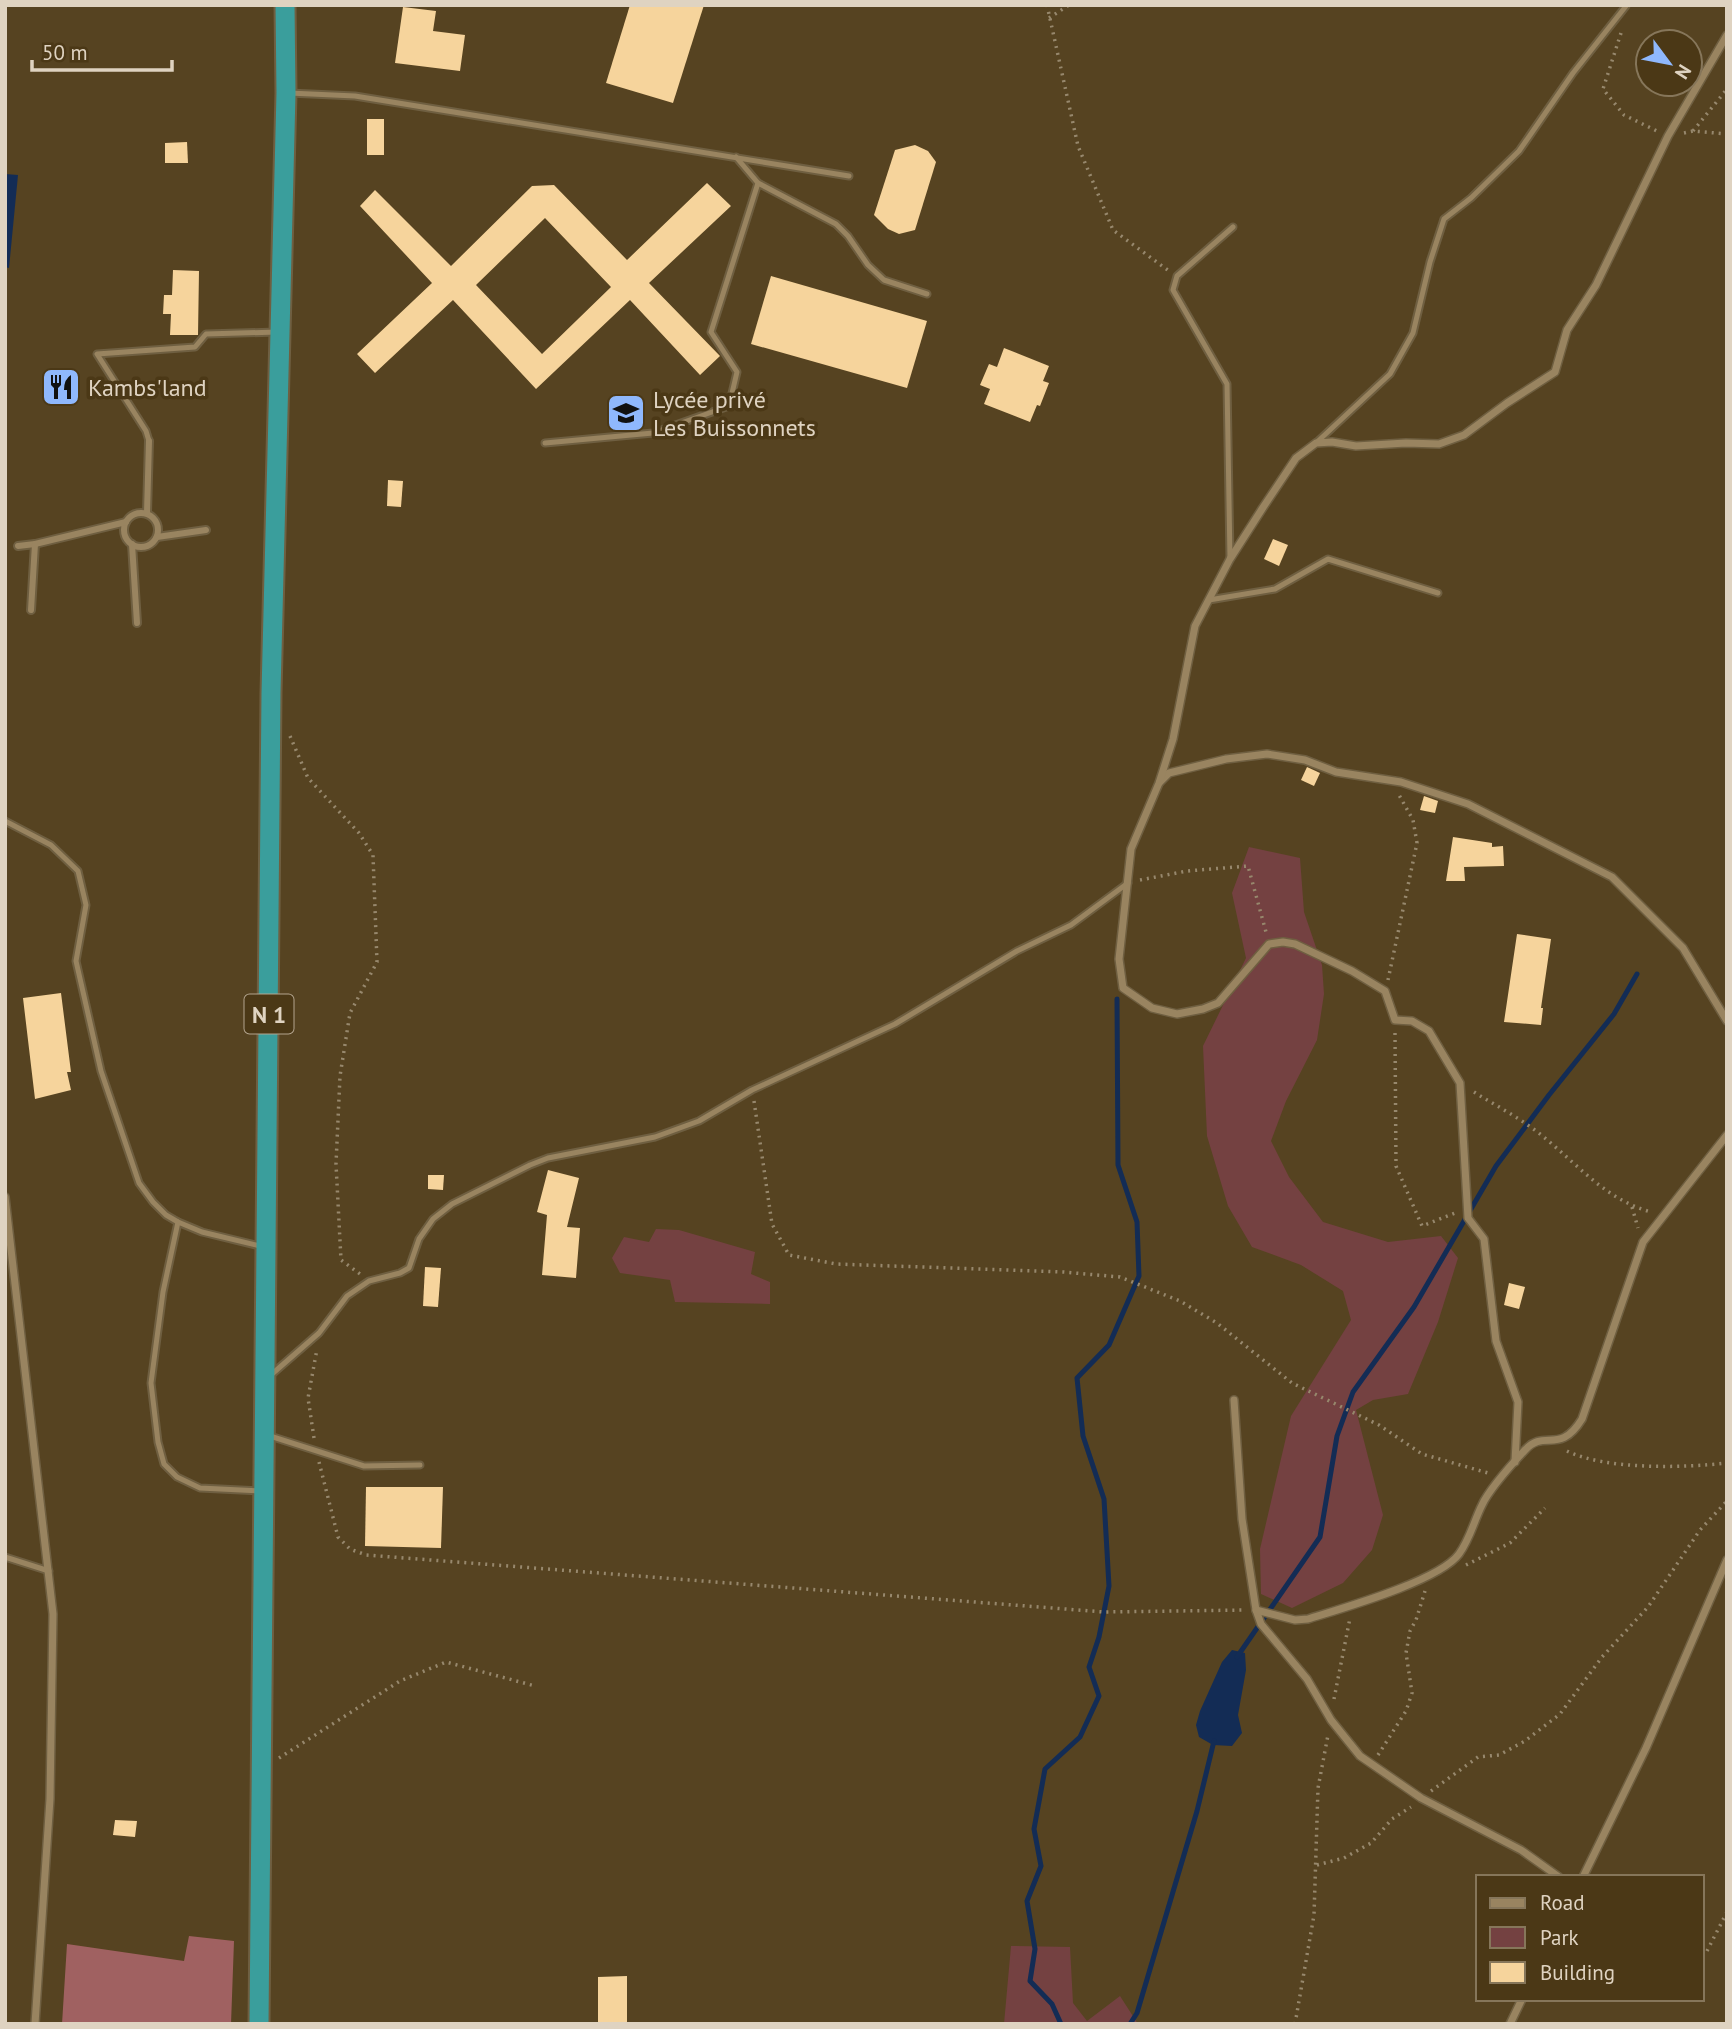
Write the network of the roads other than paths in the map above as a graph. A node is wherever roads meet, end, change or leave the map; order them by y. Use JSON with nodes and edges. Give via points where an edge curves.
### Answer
{"nodes":[{"id":1,"x":285,"y":5,"type":"edge"},
{"id":2,"x":1626,"y":6,"type":"edge"},
{"id":3,"x":1727,"y":35,"type":"edge"},
{"id":4,"x":286,"y":93,"type":"junction"},
{"id":5,"x":736,"y":158,"type":"junction"},
{"id":6,"x":849,"y":176,"type":"dead end"},
{"id":7,"x":758,"y":183,"type":"junction"},
{"id":8,"x":1233,"y":226,"type":"dead end"},
{"id":9,"x":927,"y":294,"type":"dead end"},
{"id":10,"x":280,"y":332,"type":"junction"},
{"id":11,"x":149,"y":441,"type":"joint"},
{"id":12,"x":545,"y":443,"type":"dead end"},
{"id":13,"x":1317,"y":443,"type":"junction"},
{"id":14,"x":146,"y":513,"type":"junction"},
{"id":15,"x":126,"y":522,"type":"junction"},
{"id":16,"x":206,"y":530,"type":"dead end"},
{"id":17,"x":157,"y":537,"type":"junction"},
{"id":18,"x":35,"y":544,"type":"junction"},
{"id":19,"x":131,"y":544,"type":"junction"},
{"id":20,"x":18,"y":546,"type":"dead end"},
{"id":21,"x":1230,"y":559,"type":"junction"},
{"id":22,"x":1438,"y":593,"type":"dead end"},
{"id":23,"x":1209,"y":600,"type":"junction"},
{"id":24,"x":31,"y":610,"type":"dead end"},
{"id":25,"x":137,"y":623,"type":"dead end"},
{"id":26,"x":1159,"y":783,"type":"junction"},
{"id":27,"x":5,"y":821,"type":"edge"},
{"id":28,"x":1128,"y":883,"type":"junction"},
{"id":29,"x":1727,"y":1021,"type":"edge"},
{"id":30,"x":1727,"y":1135,"type":"edge"},
{"id":31,"x":5,"y":1197,"type":"edge"},
{"id":32,"x":178,"y":1222,"type":"junction"},
{"id":33,"x":267,"y":1248,"type":"junction"},
{"id":34,"x":266,"y":1379,"type":"junction"},
{"id":35,"x":1234,"y":1400,"type":"dead end"},
{"id":36,"x":265,"y":1434,"type":"junction"},
{"id":37,"x":1515,"y":1462,"type":"junction"},
{"id":38,"x":420,"y":1465,"type":"dead end"},
{"id":39,"x":265,"y":1491,"type":"junction"},
{"id":40,"x":5,"y":1558,"type":"edge"},
{"id":41,"x":1727,"y":1560,"type":"edge"},
{"id":42,"x":49,"y":1571,"type":"junction"},
{"id":43,"x":1256,"y":1610,"type":"junction"},
{"id":44,"x":1556,"y":1875,"type":"edge"},
{"id":45,"x":1584,"y":1875,"type":"edge"},
{"id":46,"x":1521,"y":2001,"type":"edge"},
{"id":47,"x":35,"y":2024,"type":"edge"},
{"id":48,"x":259,"y":2024,"type":"edge"},
{"id":49,"x":1510,"y":2024,"type":"edge"}],
"edges":[{"from":1,"to":4,"type":"highway","number":"N 1"},
{"from":2,"to":13,"type":"lane","via":[[1519,151],[1444,219],[1413,333],[1391,374]]},
{"from":3,"to":13,"type":"street","via":[[1668,136],[1596,285],[1567,330],[1555,372],[1464,435],[1439,444]]},
{"from":4,"to":5,"type":"lane","via":[[355,96]]},
{"from":4,"to":10,"type":"highway","number":"N 1"},
{"from":5,"to":6,"type":"lane"},
{"from":5,"to":7,"type":"lane"},
{"from":7,"to":9,"type":"lane","via":[[836,224],[884,280]]},
{"from":7,"to":12,"type":"lane","via":[[710,332],[737,372],[729,406],[653,433]]},
{"from":8,"to":21,"type":"lane","via":[[1177,276],[1173,290],[1227,384]]},
{"from":10,"to":11,"type":"lane","via":[[206,334],[195,347],[97,354]]},
{"from":10,"to":33,"type":"highway","number":"N 1","via":[[271,693]]},
{"from":11,"to":14,"type":"street"},
{"from":13,"to":21,"type":"street","via":[[1296,458]]},
{"from":14,"to":15,"type":"street","via":[[134,514]]},
{"from":14,"to":17,"type":"street","via":[[157,523]]},
{"from":15,"to":18,"type":"street"},
{"from":15,"to":19,"type":"street","via":[[124,534]]},
{"from":16,"to":17,"type":"street"},
{"from":17,"to":19,"type":"street","via":[[149,545]]},
{"from":18,"to":20,"type":"street"},
{"from":18,"to":24,"type":"street"},
{"from":19,"to":25,"type":"street"},
{"from":21,"to":23,"type":"street"},
{"from":22,"to":23,"type":"lane","via":[[1328,559],[1275,589]]},
{"from":23,"to":26,"type":"street","via":[[1195,626],[1173,739]]},
{"from":26,"to":28,"type":"street","via":[[1131,849]]},
{"from":26,"to":29,"type":"street","via":[[1169,773],[1267,754],[1306,760],[1336,772],[1401,782],[1468,804],[1612,877],[1683,948]]},
{"from":27,"to":32,"type":"lane","via":[[51,845],[78,871],[86,905],[76,961],[101,1071],[139,1183],[166,1215]]},
{"from":28,"to":34,"type":"lane","via":[[1071,926],[1017,951],[895,1024],[752,1090],[699,1121],[655,1137],[548,1158],[452,1204],[433,1219],[419,1239],[409,1268],[369,1281],[347,1296],[319,1333]]},
{"from":28,"to":37,"type":"street","via":[[1119,959],[1123,988],[1152,1008],[1177,1014],[1218,1003],[1269,944],[1283,942],[1352,971],[1385,991],[1395,1020],[1412,1021],[1430,1031],[1460,1083],[1468,1218],[1485,1239],[1496,1340],[1518,1402]]},
{"from":30,"to":37,"type":"street","via":[[1643,1242],[1574,1432],[1562,1440],[1537,1440]]},
{"from":31,"to":42,"type":"street"},
{"from":32,"to":33,"type":"lane"},
{"from":32,"to":39,"type":"lane","via":[[151,1383],[164,1464],[177,1477],[200,1488]]},
{"from":33,"to":34,"type":"highway","number":"N 1"},
{"from":34,"to":36,"type":"highway","number":"N 1"},
{"from":35,"to":43,"type":"street","via":[[1242,1519]]},
{"from":36,"to":38,"type":"lane","via":[[364,1466]]},
{"from":36,"to":39,"type":"highway","number":"N 1"},
{"from":37,"to":43,"type":"street","via":[[1483,1502],[1459,1554],[1429,1577],[1308,1619]]},
{"from":39,"to":48,"type":"highway","number":"N 1"},
{"from":40,"to":42,"type":"lane"},
{"from":41,"to":45,"type":"street","via":[[1646,1748]]},
{"from":42,"to":47,"type":"street","via":[[51,1799]]},
{"from":43,"to":44,"type":"street","via":[[1261,1624],[1307,1679],[1360,1756],[1421,1798],[1521,1850]]},
{"from":46,"to":49,"type":"street"}]}
